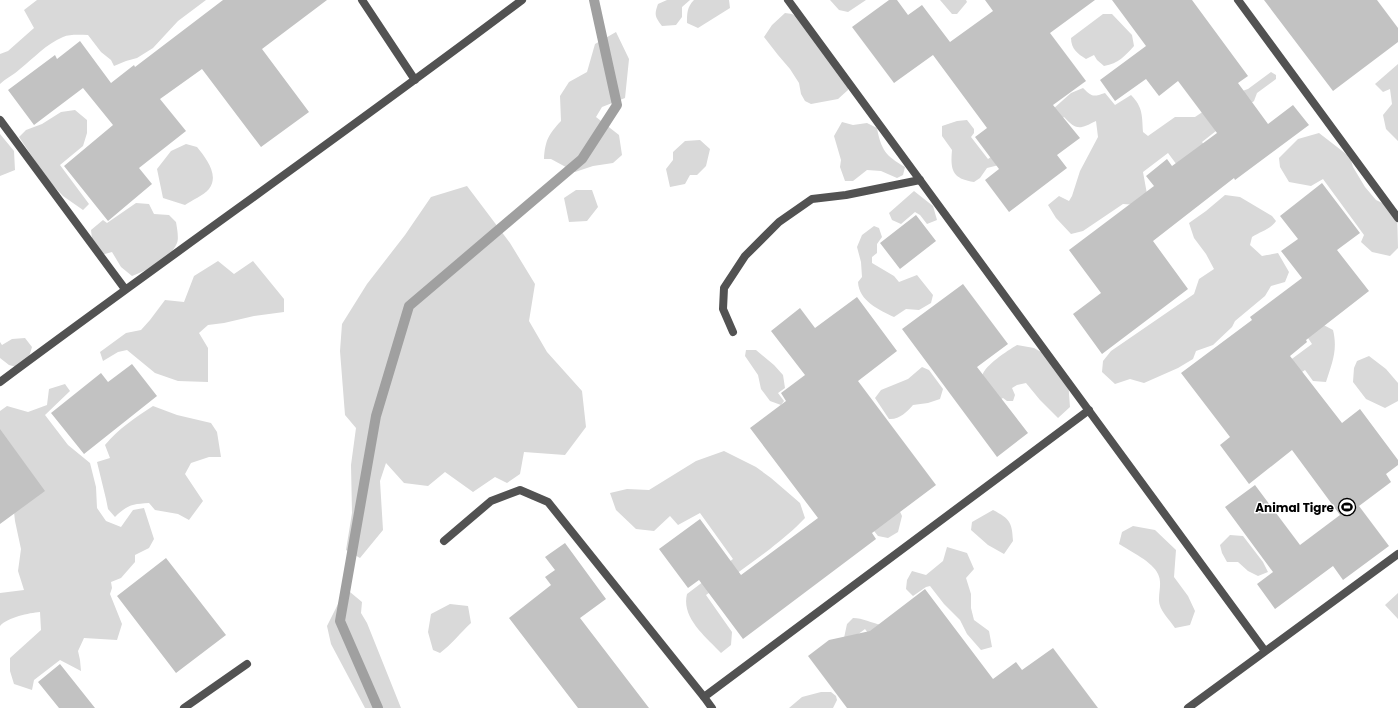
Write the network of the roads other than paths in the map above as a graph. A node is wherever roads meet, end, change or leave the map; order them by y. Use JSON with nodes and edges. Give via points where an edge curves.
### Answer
{"nodes":[{"id":1,"x":362,"y":0,"type":"edge"},
{"id":2,"x":522,"y":0,"type":"edge"},
{"id":3,"x":788,"y":0,"type":"edge"},
{"id":4,"x":1238,"y":0,"type":"edge"},
{"id":5,"x":415,"y":80,"type":"junction"},
{"id":6,"x":0,"y":120,"type":"edge"},
{"id":7,"x":920,"y":180,"type":"junction"},
{"id":8,"x":1398,"y":218,"type":"edge"},
{"id":9,"x":125,"y":289,"type":"junction"},
{"id":10,"x":733,"y":332,"type":"dead end"},
{"id":11,"x":0,"y":382,"type":"edge"},
{"id":12,"x":1089,"y":410,"type":"junction"},
{"id":13,"x":444,"y":541,"type":"dead end"},
{"id":14,"x":1398,"y":554,"type":"edge"},
{"id":15,"x":1265,"y":651,"type":"junction"},
{"id":16,"x":246,"y":664,"type":"dead end"},
{"id":17,"x":704,"y":697,"type":"junction"},
{"id":18,"x":184,"y":708,"type":"edge"},
{"id":19,"x":712,"y":708,"type":"edge"},
{"id":20,"x":1188,"y":708,"type":"edge"}],
"edges":[{"from":1,"to":5,"type":"street"},
{"from":2,"to":5,"type":"street"},
{"from":3,"to":7,"type":"street"},
{"from":4,"to":8,"type":"street"},
{"from":5,"to":9,"type":"street"},
{"from":6,"to":9,"type":"street"},
{"from":7,"to":10,"type":"street","via":[[812,199],[779,222],[745,256],[724,288],[723,309]]},
{"from":7,"to":12,"type":"street"},
{"from":9,"to":11,"type":"street"},
{"from":12,"to":15,"type":"street"},
{"from":12,"to":17,"type":"street"},
{"from":13,"to":17,"type":"street","via":[[491,501],[520,490],[548,502]]},
{"from":14,"to":15,"type":"street"},
{"from":15,"to":20,"type":"street"},
{"from":16,"to":18,"type":"street"},
{"from":17,"to":19,"type":"street"}]}
